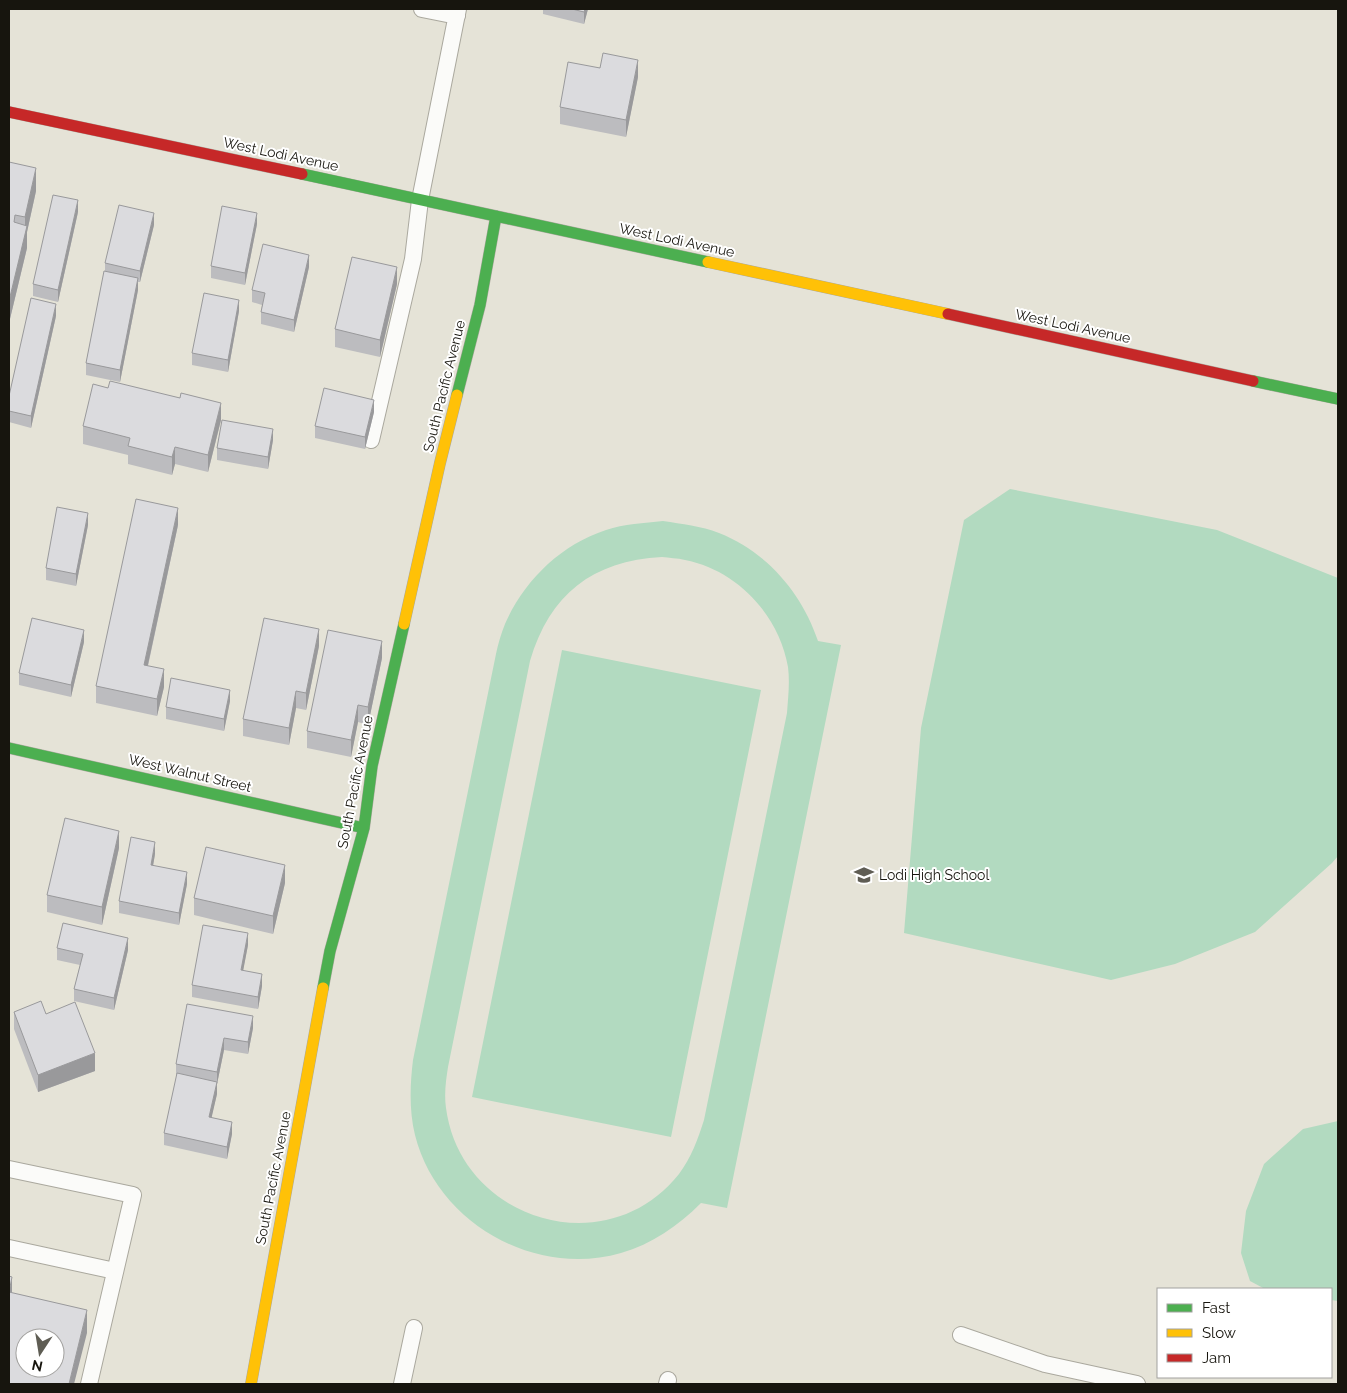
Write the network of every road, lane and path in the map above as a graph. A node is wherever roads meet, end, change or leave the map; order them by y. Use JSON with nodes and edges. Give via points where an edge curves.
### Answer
{"nodes":[{"id":1,"x":422,"y":9,"type":"edge"},
{"id":2,"x":457,"y":12,"type":"edge"},
{"id":3,"x":9,"y":112,"type":"edge"},
{"id":4,"x":420,"y":200,"type":"junction"},
{"id":5,"x":496,"y":216,"type":"junction"},
{"id":6,"x":1338,"y":399,"type":"edge"},
{"id":7,"x":371,"y":440,"type":"dead end"},
{"id":8,"x":9,"y":748,"type":"edge"},
{"id":9,"x":364,"y":828,"type":"junction"},
{"id":10,"x":9,"y":1169,"type":"edge"},
{"id":11,"x":9,"y":1248,"type":"edge"},
{"id":12,"x":115,"y":1271,"type":"junction"},
{"id":13,"x":414,"y":1328,"type":"dead end"},
{"id":14,"x":961,"y":1335,"type":"dead end"},
{"id":15,"x":89,"y":1384,"type":"edge"},
{"id":16,"x":251,"y":1384,"type":"edge"},
{"id":17,"x":402,"y":1384,"type":"edge"},
{"id":18,"x":1137,"y":1384,"type":"edge"}],
"edges":[{"from":1,"to":2,"type":"lane"},
{"from":2,"to":4,"type":"lane"},
{"from":3,"to":4,"type":"street","name":"West Lodi Avenue"},
{"from":4,"to":5,"type":"street","name":"West Lodi Avenue"},
{"from":4,"to":7,"type":"lane","via":[[413,259]]},
{"from":5,"to":6,"type":"street","name":"West Lodi Avenue"},
{"from":5,"to":9,"type":"street","name":"South Pacific Avenue","via":[[480,305],[440,463],[372,766]]},
{"from":8,"to":9,"type":"street","name":"West Walnut Street"},
{"from":9,"to":16,"type":"street","name":"South Pacific Avenue","via":[[330,951]]},
{"from":10,"to":12,"type":"lane","via":[[133,1195]]},
{"from":11,"to":12,"type":"lane"},
{"from":12,"to":15,"type":"lane"},
{"from":13,"to":17,"type":"lane"},
{"from":14,"to":18,"type":"lane","via":[[1045,1364]]}]}
